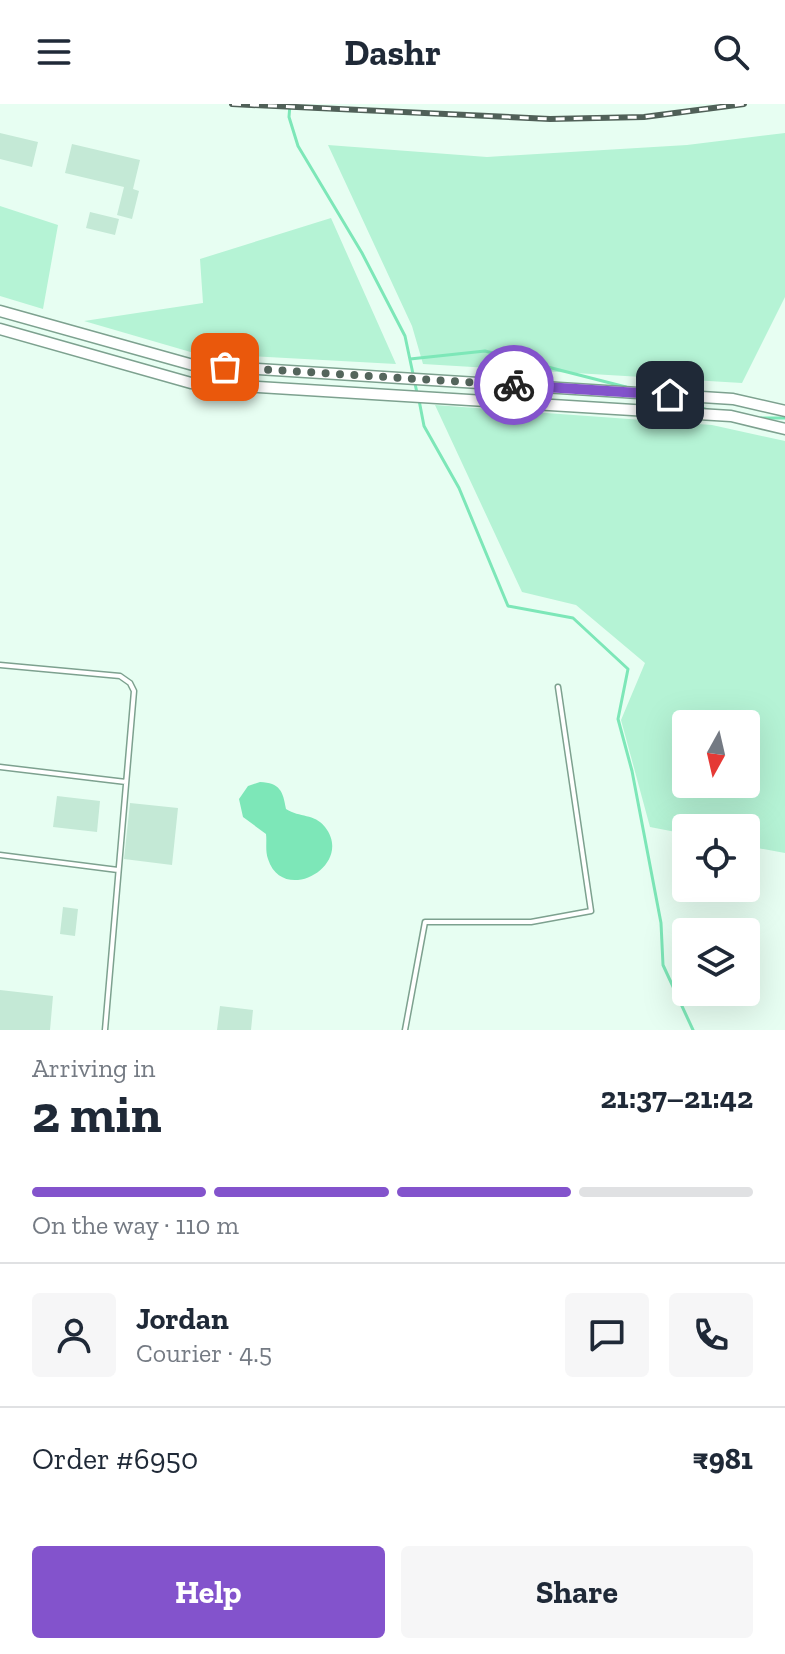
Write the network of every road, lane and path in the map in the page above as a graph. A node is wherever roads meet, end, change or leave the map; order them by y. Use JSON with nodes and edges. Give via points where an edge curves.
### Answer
{"nodes":[{"id":1,"x":0,"y":311,"type":"edge"},
{"id":2,"x":0,"y":329,"type":"edge"},
{"id":3,"x":785,"y":411,"type":"edge"},
{"id":4,"x":785,"y":429,"type":"edge"},
{"id":5,"x":0,"y":665,"type":"edge"},
{"id":6,"x":558,"y":687,"type":"dead end"},
{"id":7,"x":0,"y":767,"type":"edge"},
{"id":8,"x":126,"y":782,"type":"junction"},
{"id":9,"x":0,"y":855,"type":"edge"},
{"id":10,"x":118,"y":870,"type":"junction"},
{"id":11,"x":105,"y":1030,"type":"edge"},
{"id":12,"x":405,"y":1030,"type":"edge"}],
"edges":[{"from":1,"to":3,"type":"street","via":[[193,365],[733,399]]},
{"from":2,"to":4,"type":"street","via":[[191,383],[731,416]]},
{"from":5,"to":8,"type":"lane","via":[[120,676],[130,683],[134,691]]},
{"from":6,"to":12,"type":"lane","via":[[591,911],[531,922],[425,922]]},
{"from":7,"to":8,"type":"lane"},
{"from":8,"to":10,"type":"lane"},
{"from":9,"to":10,"type":"lane"},
{"from":10,"to":11,"type":"lane"}]}
